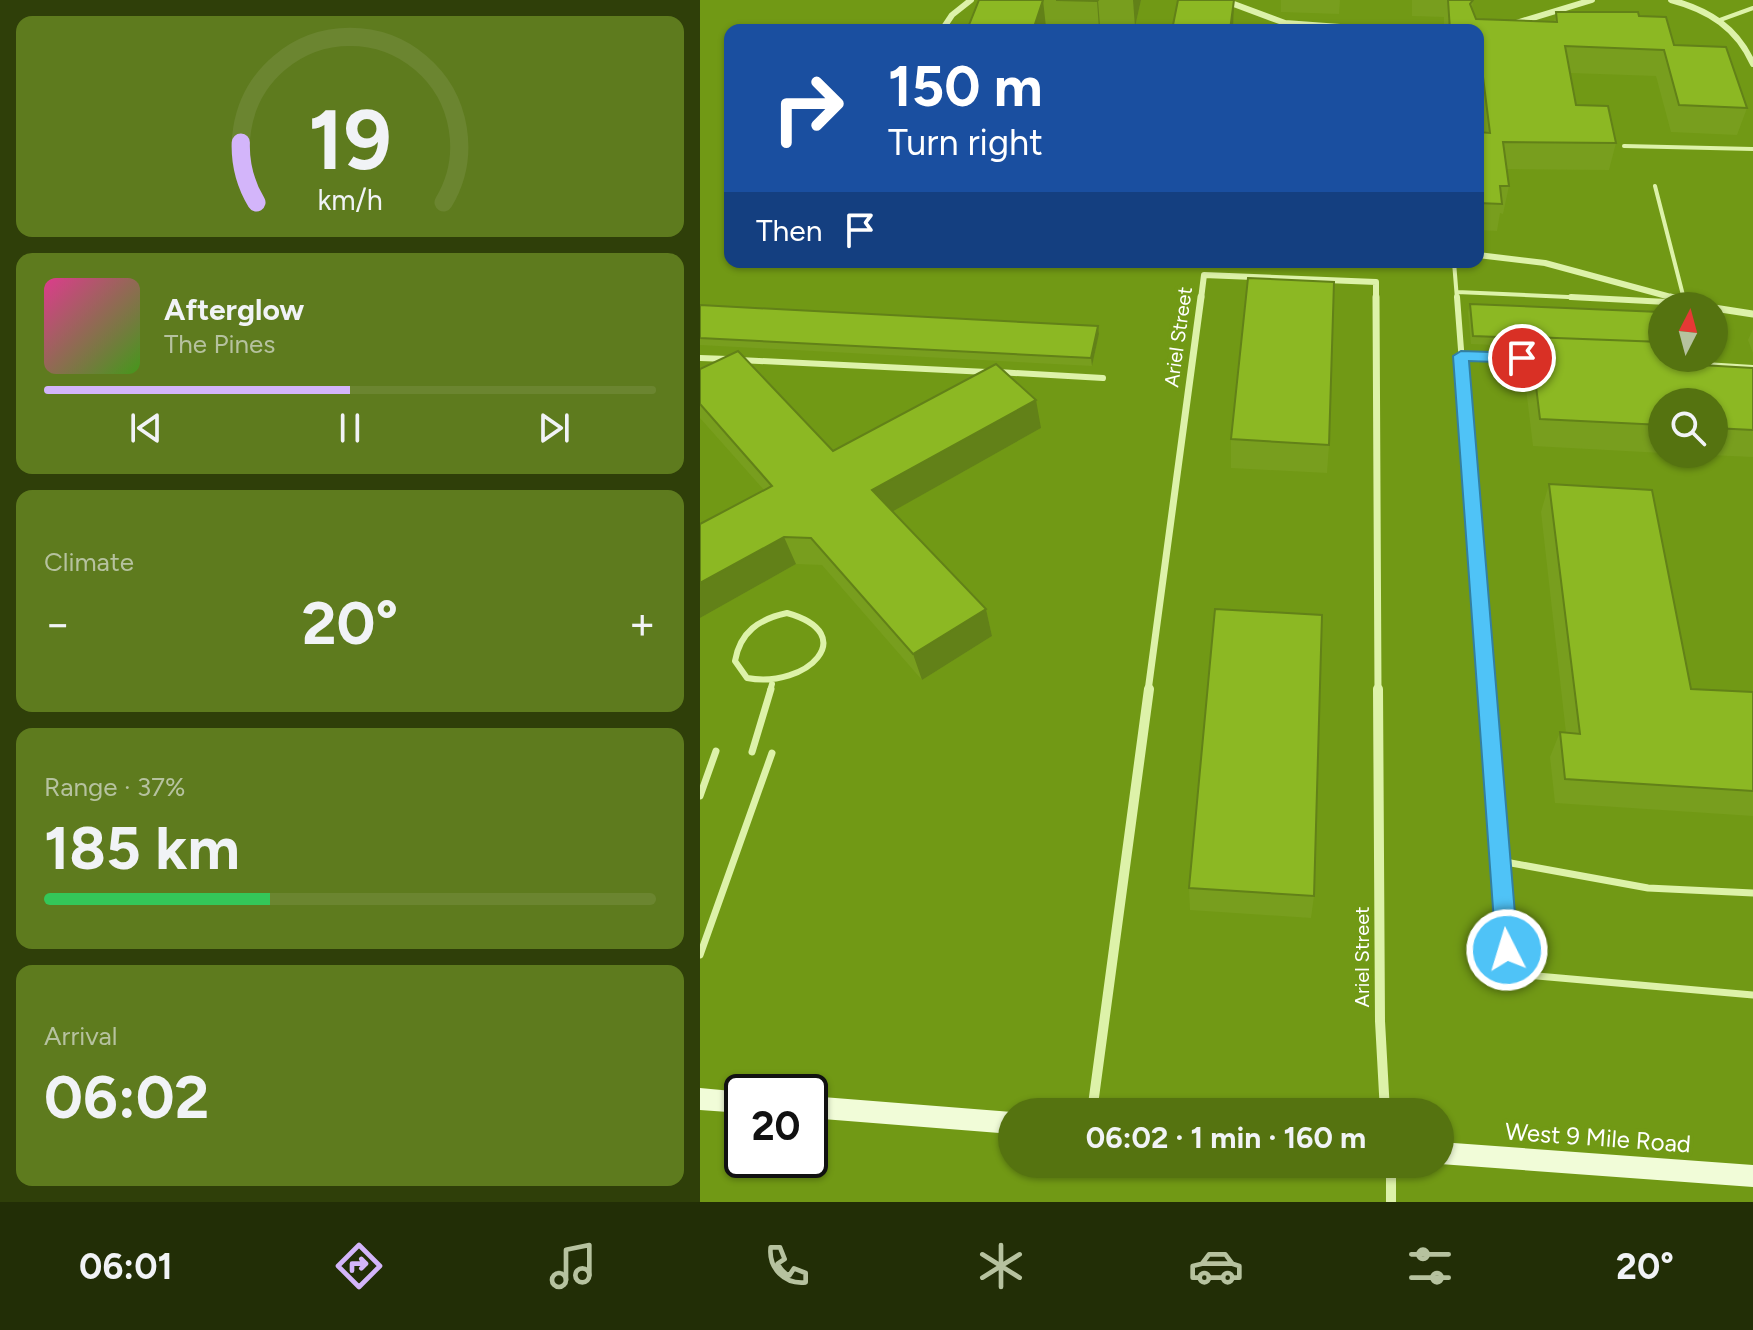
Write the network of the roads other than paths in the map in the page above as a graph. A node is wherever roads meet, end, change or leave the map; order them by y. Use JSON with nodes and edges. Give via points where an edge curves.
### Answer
{"nodes":[{"id":1,"x":971,"y":0,"type":"edge"},
{"id":2,"x":1223,"y":0,"type":"edge"},
{"id":3,"x":1592,"y":0,"type":"edge"},
{"id":4,"x":1671,"y":0,"type":"edge"},
{"id":5,"x":1693,"y":3,"type":"edge"},
{"id":6,"x":1753,"y":8,"type":"edge"},
{"id":7,"x":1720,"y":20,"type":"junction"},
{"id":8,"x":946,"y":24,"type":"edge"},
{"id":9,"x":1296,"y":24,"type":"edge"},
{"id":10,"x":1511,"y":25,"type":"edge"},
{"id":11,"x":1753,"y":64,"type":"edge"},
{"id":12,"x":1624,"y":146,"type":"dead end"},
{"id":13,"x":1753,"y":149,"type":"edge"},
{"id":14,"x":1655,"y":186,"type":"dead end"},
{"id":15,"x":1484,"y":256,"type":"edge"},
{"id":16,"x":1455,"y":268,"type":"edge"},
{"id":17,"x":1457,"y":292,"type":"junction"},
{"id":18,"x":1683,"y":292,"type":"edge"},
{"id":19,"x":1648,"y":294,"type":"edge"},
{"id":20,"x":1648,"y":303,"type":"edge"},
{"id":21,"x":1728,"y":310,"type":"edge"},
{"id":22,"x":1753,"y":314,"type":"edge"},
{"id":23,"x":1461,"y":356,"type":"junction"},
{"id":24,"x":700,"y":358,"type":"edge"},
{"id":25,"x":1537,"y":359,"type":"edge"},
{"id":26,"x":1728,"y":364,"type":"edge"},
{"id":27,"x":1753,"y":368,"type":"edge"},
{"id":28,"x":1103,"y":378,"type":"dead end"},
{"id":29,"x":772,"y":684,"type":"junction"},
{"id":30,"x":716,"y":751,"type":"dead end"},
{"id":31,"x":752,"y":752,"type":"dead end"},
{"id":32,"x":772,"y":753,"type":"dead end"},
{"id":33,"x":700,"y":796,"type":"edge"},
{"id":34,"x":1500,"y":861,"type":"junction"},
{"id":35,"x":1753,"y":893,"type":"edge"},
{"id":36,"x":700,"y":955,"type":"edge"},
{"id":37,"x":1753,"y":995,"type":"edge"},
{"id":38,"x":1094,"y":1098,"type":"edge"},
{"id":39,"x":1383,"y":1098,"type":"edge"},
{"id":40,"x":724,"y":1102,"type":"edge"},
{"id":41,"x":701,"y":1103,"type":"edge"},
{"id":42,"x":828,"y":1108,"type":"edge"},
{"id":43,"x":998,"y":1122,"type":"edge"},
{"id":44,"x":1454,"y":1154,"type":"edge"},
{"id":45,"x":1753,"y":1176,"type":"edge"},
{"id":46,"x":1391,"y":1178,"type":"edge"},
{"id":47,"x":1391,"y":1202,"type":"edge"}],
"edges":[{"from":1,"to":8,"type":"street"},
{"from":2,"to":9,"type":"street"},
{"from":3,"to":10,"type":"street"},
{"from":4,"to":5,"type":"street"},
{"from":5,"to":7,"type":"street"},
{"from":6,"to":7,"type":"lane"},
{"from":7,"to":11,"type":"street"},
{"from":12,"to":13,"type":"lane"},
{"from":14,"to":18,"type":"lane"},
{"from":15,"to":19,"type":"street","via":[[1545,263]]},
{"from":16,"to":17,"type":"lane"},
{"from":17,"to":20,"type":"lane"},
{"from":17,"to":23,"type":"lane"},
{"from":21,"to":22,"type":"street"},
{"from":23,"to":25,"type":"lane"},
{"from":23,"to":34,"type":"lane"},
{"from":24,"to":28,"type":"lane"},
{"from":26,"to":27,"type":"lane"},
{"from":29,"to":29,"type":"lane","via":[[795,678],[815,664],[824,640],[813,620],[774,615],[741,639],[735,661],[739,670],[747,678]]},
{"from":29,"to":31,"type":"lane"},
{"from":30,"to":33,"type":"lane"},
{"from":32,"to":36,"type":"lane"},
{"from":34,"to":35,"type":"lane","via":[[1648,888]]},
{"from":34,"to":37,"type":"lane","via":[[1507,950],[1526,975]]},
{"from":38,"to":39,"type":"street","name":"Ariel Street","via":[[1204,275],[1376,282]]},
{"from":40,"to":41,"type":"main road"},
{"from":42,"to":43,"type":"main road"},
{"from":44,"to":45,"type":"main road","name":"West 9 Mile Road"},
{"from":46,"to":47,"type":"street"}]}
